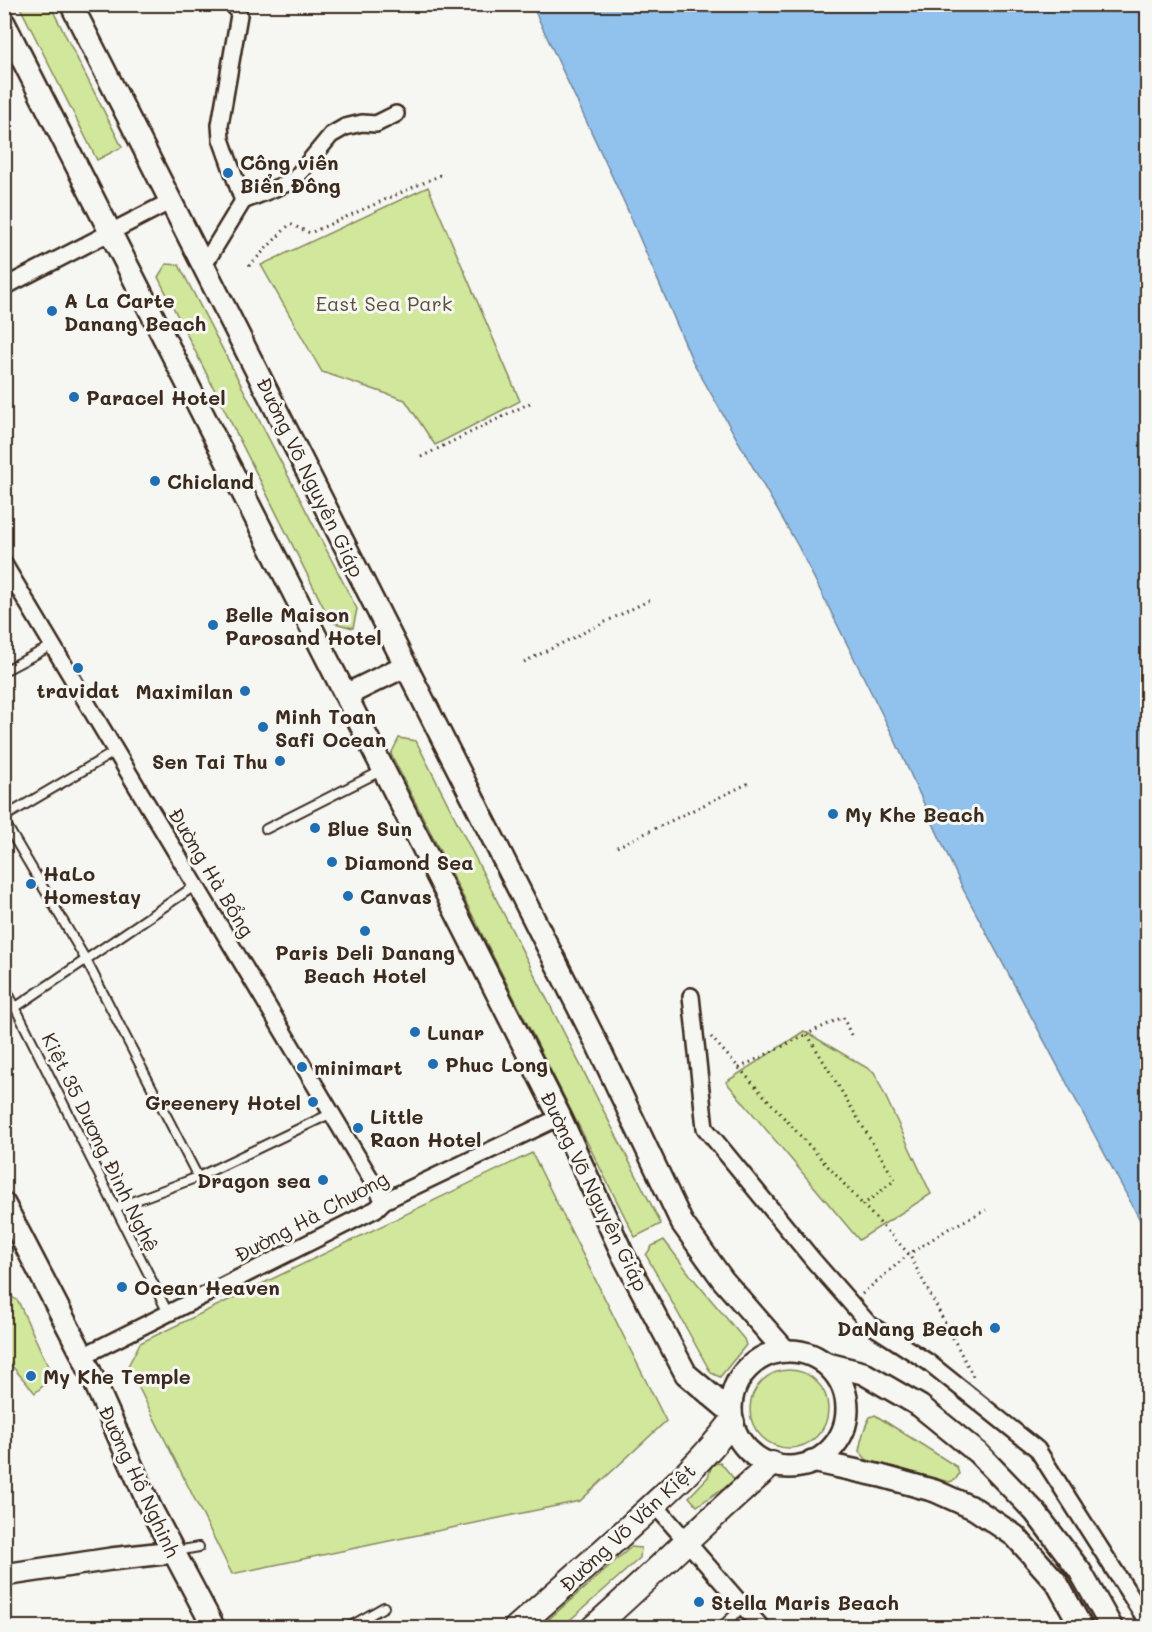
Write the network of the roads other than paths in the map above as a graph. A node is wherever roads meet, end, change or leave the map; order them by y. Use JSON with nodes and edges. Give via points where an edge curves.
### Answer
{"nodes":[{"id":1,"x":71,"y":4,"type":"edge"},
{"id":2,"x":234,"y":4,"type":"edge"},
{"id":3,"x":4,"y":23,"type":"edge"},
{"id":4,"x":396,"y":114,"type":"dead end"},
{"id":5,"x":171,"y":201,"type":"junction"},
{"id":6,"x":243,"y":201,"type":"junction"},
{"id":7,"x":110,"y":232,"type":"junction"},
{"id":8,"x":204,"y":265,"type":"junction"},
{"id":9,"x":4,"y":287,"type":"edge"},
{"id":10,"x":4,"y":564,"type":"edge"},
{"id":11,"x":53,"y":645,"type":"junction"},
{"id":12,"x":405,"y":666,"type":"junction"},
{"id":13,"x":4,"y":671,"type":"edge"},
{"id":14,"x":346,"y":696,"type":"junction"},
{"id":15,"x":116,"y":751,"type":"junction"},
{"id":16,"x":384,"y":770,"type":"junction"},
{"id":17,"x":4,"y":819,"type":"edge"},
{"id":18,"x":266,"y":829,"type":"dead end"},
{"id":19,"x":196,"y":885,"type":"junction"},
{"id":20,"x":86,"y":960,"type":"junction"},
{"id":21,"x":4,"y":985,"type":"edge"},
{"id":22,"x":691,"y":996,"type":"dead end"},
{"id":23,"x":16,"y":1007,"type":"junction"},
{"id":24,"x":332,"y":1113,"type":"junction"},
{"id":25,"x":560,"y":1117,"type":"junction"},
{"id":26,"x":198,"y":1177,"type":"junction"},
{"id":27,"x":4,"y":1204,"type":"edge"},
{"id":28,"x":115,"y":1208,"type":"junction"},
{"id":29,"x":381,"y":1209,"type":"junction"},
{"id":30,"x":168,"y":1313,"type":"junction"},
{"id":31,"x":785,"y":1351,"type":"junction"},
{"id":32,"x":82,"y":1356,"type":"junction"},
{"id":33,"x":824,"y":1363,"type":"junction"},
{"id":34,"x":732,"y":1417,"type":"junction"},
{"id":35,"x":812,"y":1461,"type":"junction"},
{"id":36,"x":772,"y":1464,"type":"junction"},
{"id":37,"x":654,"y":1504,"type":"junction"},
{"id":38,"x":686,"y":1540,"type":"junction"},
{"id":39,"x":199,"y":1547,"type":"dead end"},
{"id":40,"x":172,"y":1552,"type":"junction"},
{"id":41,"x":4,"y":1575,"type":"edge"},
{"id":42,"x":744,"y":1606,"type":"junction"},
{"id":43,"x":384,"y":1607,"type":"dead end"},
{"id":44,"x":1148,"y":1623,"type":"edge"},
{"id":45,"x":214,"y":1628,"type":"edge"},
{"id":46,"x":347,"y":1628,"type":"edge"},
{"id":47,"x":516,"y":1628,"type":"edge"},
{"id":48,"x":593,"y":1628,"type":"edge"},
{"id":49,"x":720,"y":1628,"type":"edge"},
{"id":50,"x":762,"y":1628,"type":"edge"},
{"id":51,"x":1082,"y":1628,"type":"edge"},
{"id":52,"x":1112,"y":1628,"type":"edge"}],
"edges":[{"from":1,"to":5,"type":"main road","name":"Đường Võ Nguyên Giáp"},
{"from":2,"to":6,"type":"street","via":[[239,15],[220,125],[221,139]]},
{"from":3,"to":7,"type":"main road","name":"Đường Võ Nguyên Giáp"},
{"from":4,"to":6,"type":"street","via":[[376,123],[345,127],[331,135],[293,181]]},
{"from":5,"to":7,"type":"street"},
{"from":5,"to":8,"type":"main road","name":"Đường Võ Nguyên Giáp"},
{"from":6,"to":8,"type":"street"},
{"from":7,"to":9,"type":"street"},
{"from":7,"to":14,"type":"main road","name":"Đường Võ Nguyên Giáp"},
{"from":8,"to":12,"type":"main road","name":"Đường Võ Nguyên Giáp"},
{"from":10,"to":11,"type":"street","name":"Đường Hà Bổng"},
{"from":11,"to":13,"type":"lane"},
{"from":11,"to":15,"type":"street","name":"Đường Hà Bổng"},
{"from":12,"to":14,"type":"main road"},
{"from":12,"to":31,"type":"main road","name":"Đường Võ Nguyên Giáp","via":[[598,1046],[682,1223],[723,1280]]},
{"from":14,"to":16,"type":"main road","name":"Đường Võ Nguyên Giáp"},
{"from":15,"to":17,"type":"lane"},
{"from":15,"to":19,"type":"street","name":"Đường Hà Bổng"},
{"from":16,"to":18,"type":"lane"},
{"from":16,"to":25,"type":"main road","name":"Đường Võ Nguyên Giáp"},
{"from":17,"to":20,"type":"lane"},
{"from":19,"to":20,"type":"lane"},
{"from":19,"to":24,"type":"street","name":"Đường Hà Bổng"},
{"from":20,"to":23,"type":"lane"},
{"from":20,"to":26,"type":"lane"},
{"from":21,"to":23,"type":"lane","name":"Kiệt 35 Dương Đình Nghệ"},
{"from":22,"to":44,"type":"street","via":[[705,1128],[869,1324],[927,1362],[1037,1449]]},
{"from":23,"to":28,"type":"lane","name":"Kiệt 35 Dương Đình Nghệ"},
{"from":24,"to":26,"type":"lane"},
{"from":24,"to":29,"type":"street","name":"Đường Hà Bổng"},
{"from":25,"to":29,"type":"street","name":"Đường Hà Chương"},
{"from":25,"to":34,"type":"main road","name":"Đường Võ Nguyên Giáp","via":[[622,1253],[686,1374]]},
{"from":26,"to":28,"type":"lane"},
{"from":27,"to":32,"type":"main road","name":"Đường Hồ Nghinh"},
{"from":28,"to":30,"type":"lane","name":"Kiệt 35 Dương Đình Nghệ"},
{"from":29,"to":30,"type":"street","name":"Đường Hà Chương"},
{"from":30,"to":32,"type":"street","name":"Đường Hà Chương"},
{"from":31,"to":33,"type":"main road","via":[[812,1356]]},
{"from":31,"to":34,"type":"main road","via":[[768,1355],[740,1378],[733,1395]]},
{"from":32,"to":40,"type":"main road","name":"Đường Hồ Nghinh"},
{"from":33,"to":35,"type":"main road","via":[[841,1383],[846,1419],[829,1451]]},
{"from":33,"to":52,"type":"main road","via":[[862,1373],[920,1406],[978,1453],[1035,1512],[1080,1571]]},
{"from":34,"to":36,"type":"main road","via":[[737,1436],[746,1449]]},
{"from":34,"to":37,"type":"main road","name":"Đường Võ Văn Kiệt","via":[[712,1448]]},
{"from":35,"to":36,"type":"main road","via":[[788,1467]]},
{"from":35,"to":51,"type":"main road","via":[[924,1488],[975,1509],[1015,1536],[1057,1583]]},
{"from":36,"to":38,"type":"main road"},
{"from":37,"to":38,"type":"street"},
{"from":37,"to":47,"type":"main road","name":"Đường Võ Văn Kiệt"},
{"from":38,"to":42,"type":"street"},
{"from":38,"to":48,"type":"main road"},
{"from":39,"to":40,"type":"lane"},
{"from":40,"to":41,"type":"main road"},
{"from":40,"to":45,"type":"main road","name":"Đường Hồ Nghinh"},
{"from":42,"to":49,"type":"lane"},
{"from":42,"to":50,"type":"street"},
{"from":43,"to":46,"type":"lane"}]}
